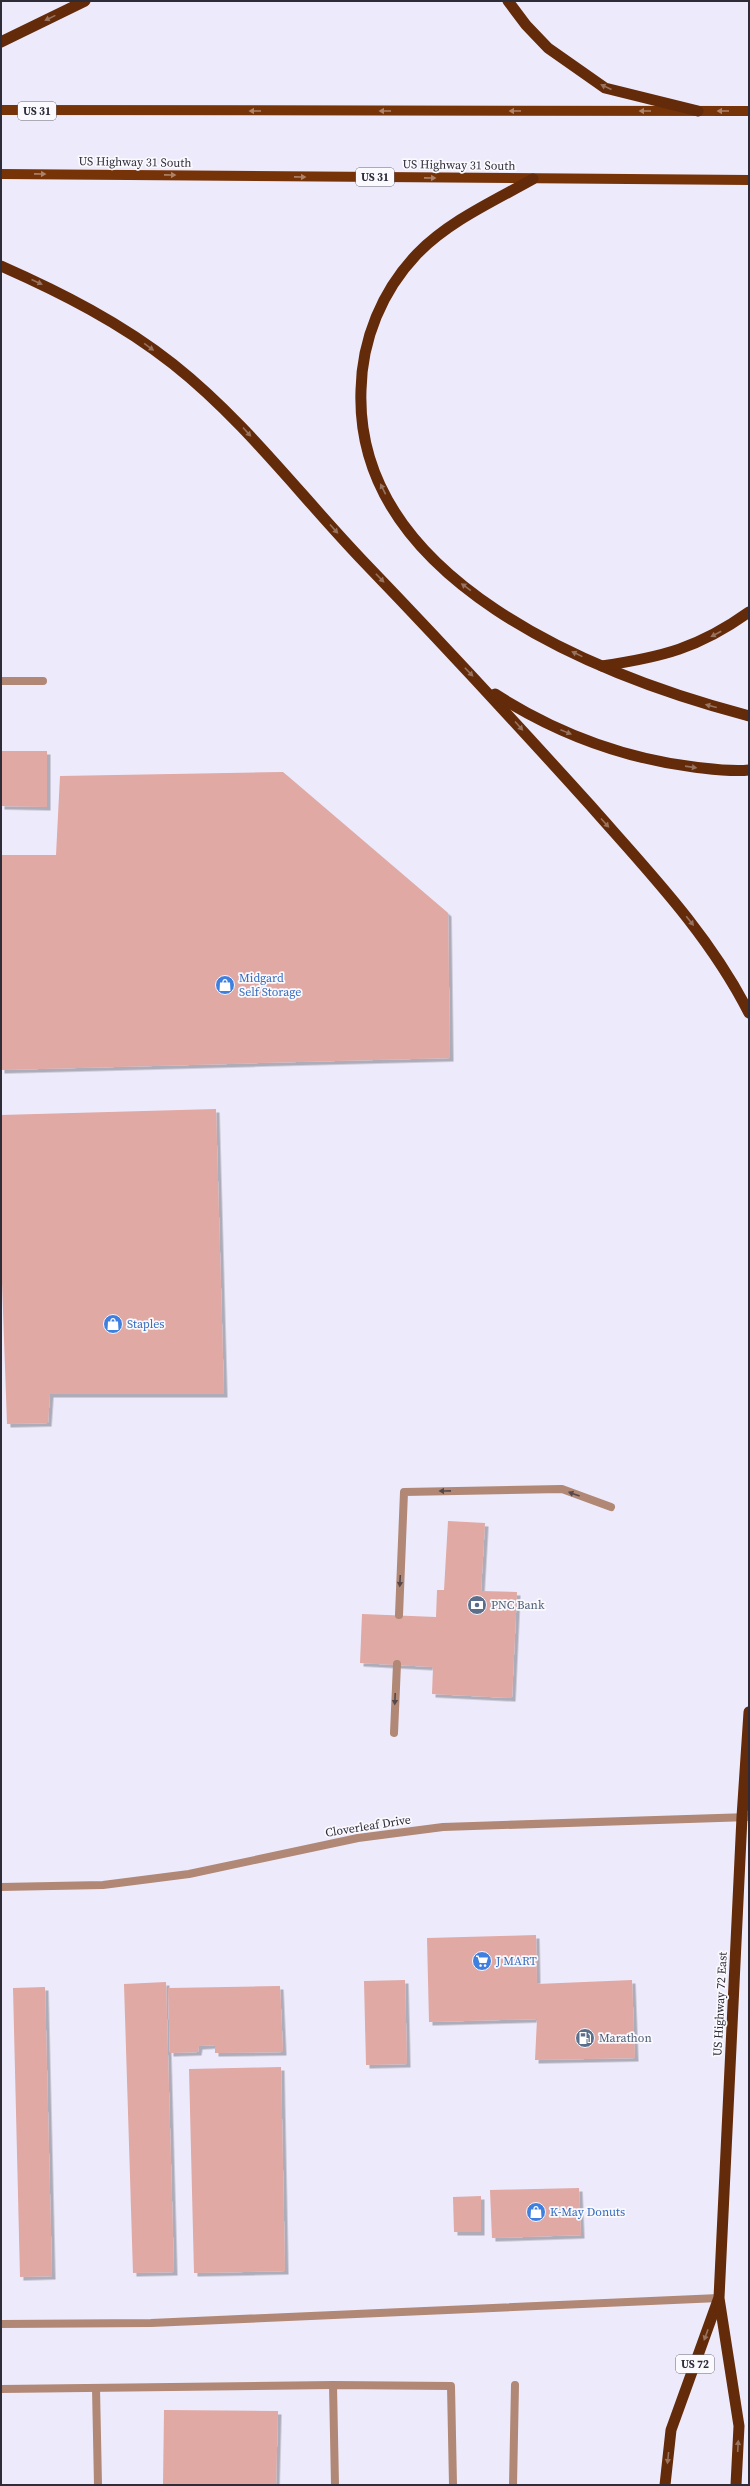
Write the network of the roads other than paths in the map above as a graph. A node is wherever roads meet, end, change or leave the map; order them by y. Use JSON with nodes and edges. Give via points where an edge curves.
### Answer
{"nodes":[{"id":1,"x":85,"y":1,"type":"edge"},
{"id":2,"x":508,"y":1,"type":"edge"},
{"id":3,"x":1,"y":42,"type":"edge"},
{"id":4,"x":1,"y":110,"type":"edge"},
{"id":5,"x":698,"y":111,"type":"junction"},
{"id":6,"x":749,"y":111,"type":"edge"},
{"id":7,"x":1,"y":174,"type":"edge"},
{"id":8,"x":533,"y":179,"type":"junction"},
{"id":9,"x":749,"y":180,"type":"edge"},
{"id":10,"x":1,"y":266,"type":"edge"},
{"id":11,"x":749,"y":612,"type":"edge"},
{"id":12,"x":602,"y":666,"type":"junction"},
{"id":13,"x":1,"y":681,"type":"edge"},
{"id":14,"x":43,"y":681,"type":"dead end"},
{"id":15,"x":483,"y":686,"type":"junction"},
{"id":16,"x":749,"y":716,"type":"edge"},
{"id":17,"x":749,"y":770,"type":"edge"},
{"id":18,"x":749,"y":1013,"type":"edge"},
{"id":19,"x":611,"y":1507,"type":"dead end"},
{"id":20,"x":399,"y":1615,"type":"dead end"},
{"id":21,"x":397,"y":1664,"type":"dead end"},
{"id":22,"x":749,"y":1712,"type":"edge"},
{"id":23,"x":394,"y":1733,"type":"dead end"},
{"id":24,"x":745,"y":1817,"type":"edge"},
{"id":25,"x":1,"y":1888,"type":"edge"},
{"id":26,"x":719,"y":2298,"type":"junction"},
{"id":27,"x":1,"y":2324,"type":"edge"},
{"id":28,"x":333,"y":2385,"type":"junction"},
{"id":29,"x":515,"y":2385,"type":"dead end"},
{"id":30,"x":96,"y":2388,"type":"junction"},
{"id":31,"x":1,"y":2389,"type":"edge"},
{"id":32,"x":98,"y":2485,"type":"edge"},
{"id":33,"x":335,"y":2485,"type":"edge"},
{"id":34,"x":453,"y":2485,"type":"edge"},
{"id":35,"x":513,"y":2485,"type":"edge"},
{"id":36,"x":665,"y":2485,"type":"edge"},
{"id":37,"x":736,"y":2485,"type":"edge"}],
"edges":[{"from":1,"to":3,"type":"highway","one_way":true},
{"from":5,"to":2,"type":"highway","one_way":true,"via":[[605,88],[548,48],[526,26]]},
{"from":5,"to":4,"type":"main road","number":"US 31","one_way":true},
{"from":6,"to":5,"type":"main road","number":"US 31","one_way":true},
{"from":7,"to":8,"type":"main road","name":"US Highway 31 South","number":"US 31","one_way":true},
{"from":8,"to":9,"type":"main road","name":"US Highway 31 South","number":"US 31"},
{"from":12,"to":8,"type":"highway","one_way":true,"via":[[513,619],[442,569],[422,548],[388,501],[364,439],[360,405],[361,378],[368,339],[380,308],[396,280],[417,253],[442,232]]},
{"from":10,"to":15,"type":"highway","one_way":true,"via":[[106,319],[172,364],[206,392],[238,422],[353,550]]},
{"from":11,"to":12,"type":"highway","one_way":true,"via":[[726,628],[677,652]]},
{"from":16,"to":12,"type":"highway","one_way":true,"via":[[693,701]]},
{"from":13,"to":14,"type":"street"},
{"from":15,"to":17,"type":"highway","one_way":true,"via":[[518,709],[594,744],[670,764],[709,769]]},
{"from":15,"to":18,"type":"highway","one_way":true,"via":[[696,928],[723,966]]},
{"from":19,"to":20,"type":"street","one_way":true,"via":[[562,1489],[404,1492]]},
{"from":21,"to":23,"type":"street","one_way":true},
{"from":22,"to":24,"type":"highway","name":"US Highway 72 East","number":"US 72"},
{"from":24,"to":25,"type":"street","name":"Cloverleaf Drive","via":[[443,1827],[358,1838],[182,1875],[103,1886]]},
{"from":24,"to":26,"type":"highway","name":"US Highway 72 East","number":"US 72"},
{"from":26,"to":27,"type":"street","via":[[151,2323]]},
{"from":26,"to":36,"type":"highway","name":"US Highway 72 East","number":"US 72","one_way":true,"via":[[671,2430]]},
{"from":37,"to":26,"type":"highway","name":"US Highway 72 East","number":"US 72","one_way":true,"via":[[739,2426]]},
{"from":28,"to":30,"type":"street"},
{"from":28,"to":33,"type":"street"},
{"from":28,"to":34,"type":"street","via":[[451,2386]]},
{"from":29,"to":35,"type":"street"},
{"from":30,"to":31,"type":"street"},
{"from":30,"to":32,"type":"street"}]}
